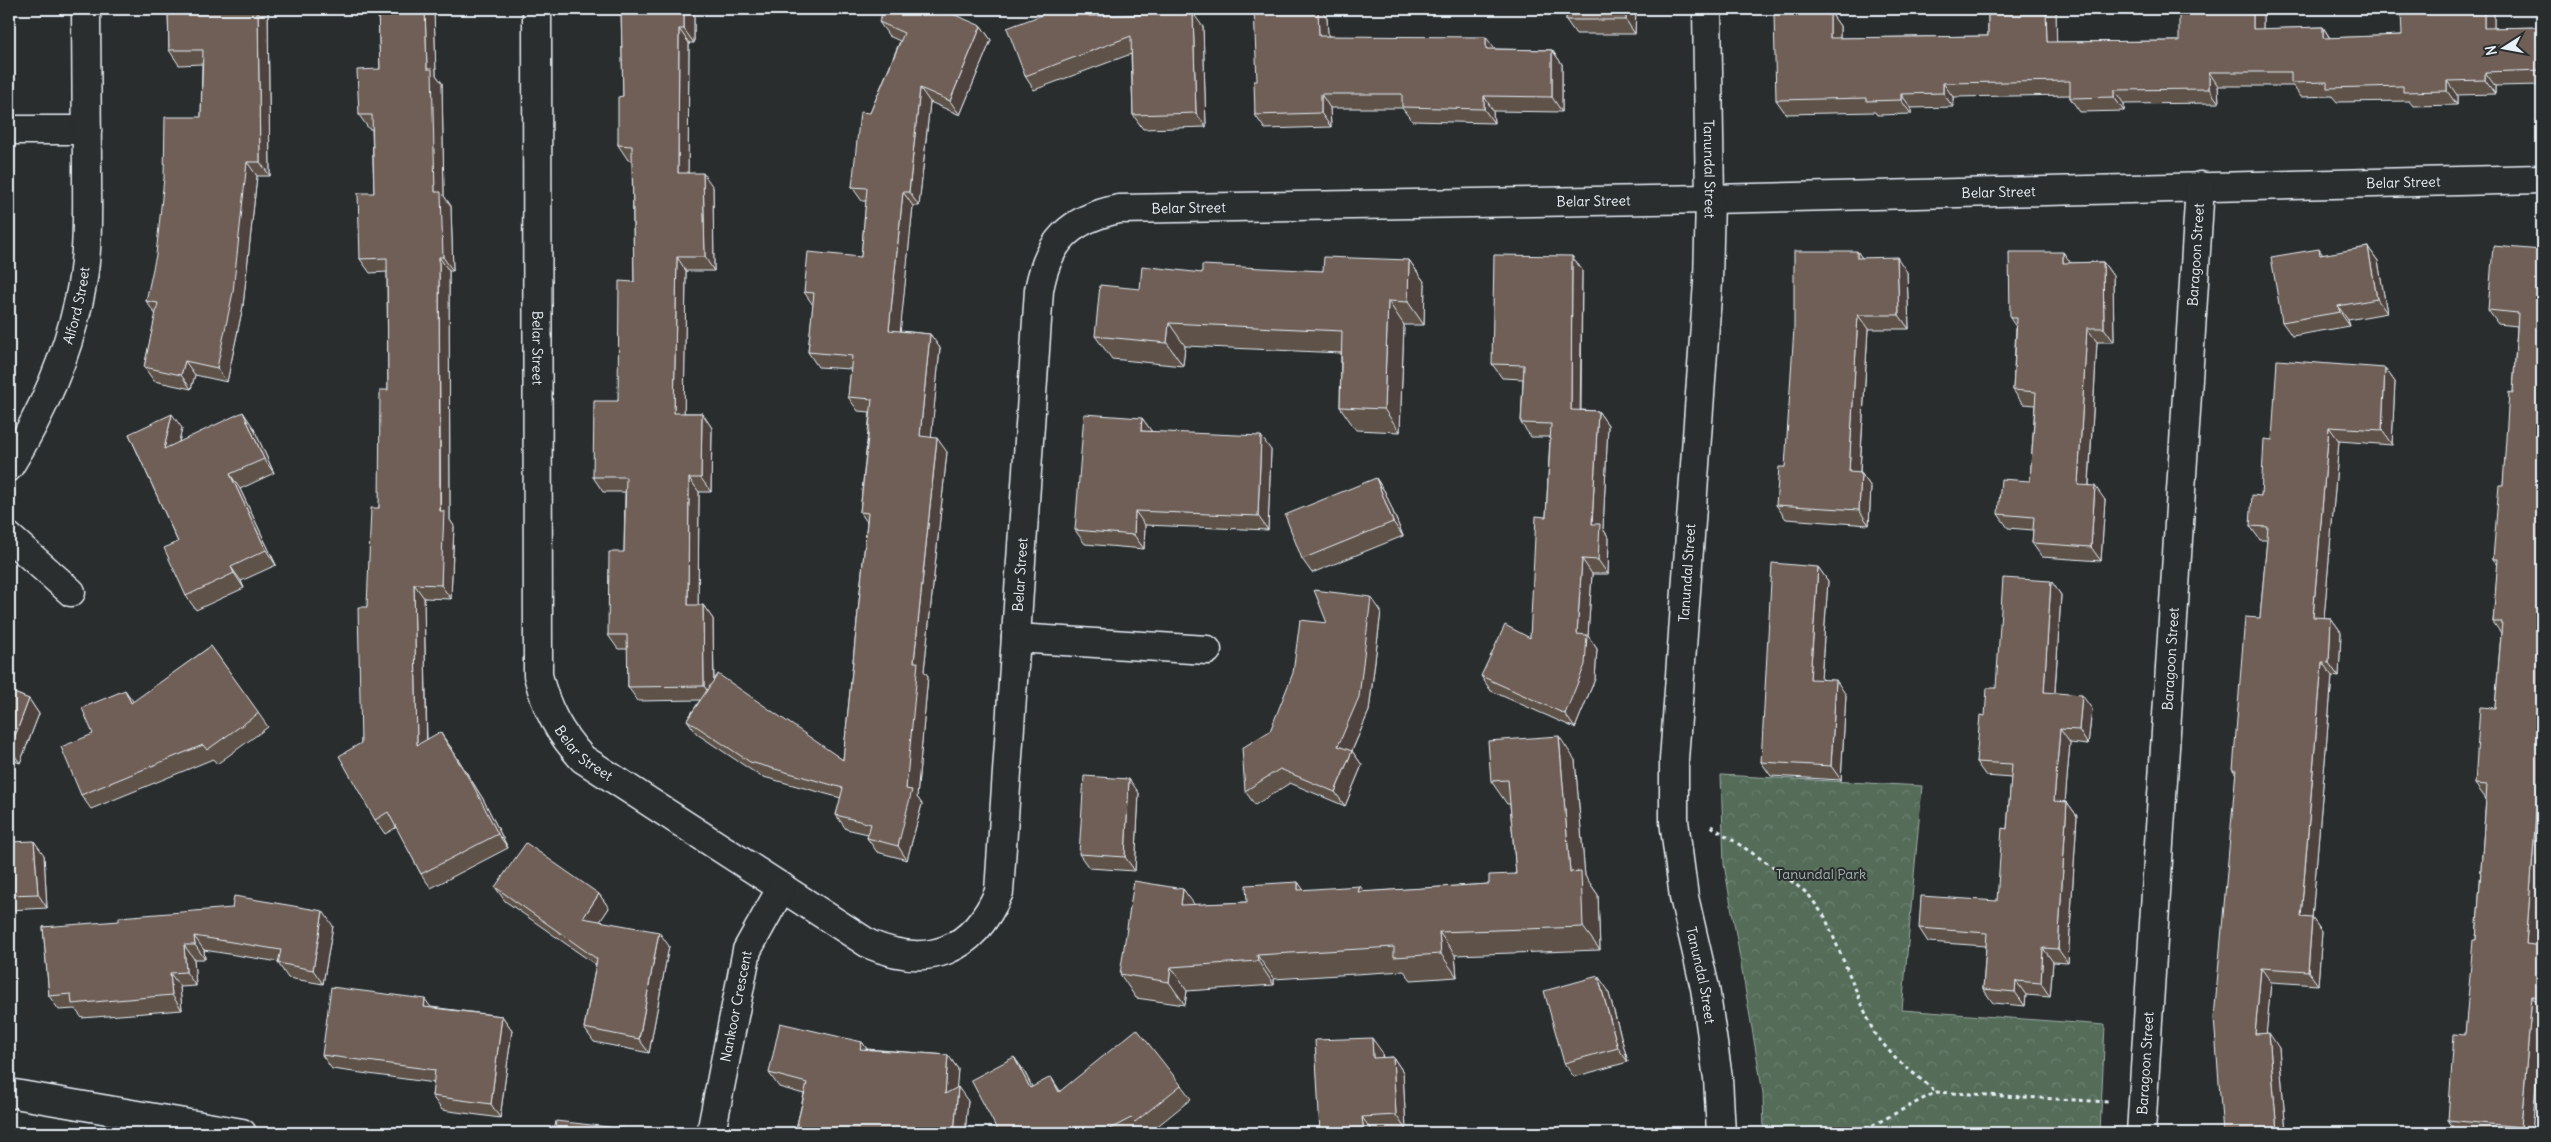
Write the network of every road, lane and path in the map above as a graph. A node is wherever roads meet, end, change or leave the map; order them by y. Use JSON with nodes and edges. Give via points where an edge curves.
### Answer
{"nodes":[{"id":1,"x":86,"y":9,"type":"edge"},
{"id":2,"x":537,"y":9,"type":"edge"},
{"id":3,"x":1706,"y":9,"type":"edge"},
{"id":4,"x":9,"y":130,"type":"edge"},
{"id":5,"x":87,"y":130,"type":"junction"},
{"id":6,"x":2542,"y":179,"type":"edge"},
{"id":7,"x":2200,"y":186,"type":"junction"},
{"id":8,"x":1710,"y":199,"type":"junction"},
{"id":9,"x":9,"y":467,"type":"edge"},
{"id":10,"x":9,"y":536,"type":"edge"},
{"id":11,"x":71,"y":592,"type":"dead end"},
{"id":12,"x":1016,"y":638,"type":"junction"},
{"id":13,"x":1207,"y":650,"type":"dead end"},
{"id":14,"x":1674,"y":821,"type":"junction"},
{"id":15,"x":782,"y":887,"type":"junction"},
{"id":16,"x":1936,"y":1092,"type":"junction"},
{"id":17,"x":9,"y":1093,"type":"edge"},
{"id":18,"x":2143,"y":1104,"type":"junction"},
{"id":19,"x":242,"y":1133,"type":"edge"},
{"id":20,"x":711,"y":1133,"type":"edge"},
{"id":21,"x":1720,"y":1133,"type":"edge"},
{"id":22,"x":1858,"y":1133,"type":"edge"},
{"id":23,"x":2141,"y":1133,"type":"edge"}],
"edges":[{"from":1,"to":5,"type":"street","name":"Alford Street"},
{"from":2,"to":15,"type":"street","name":"Belar Street","via":[[538,675],[543,697],[567,742],[584,759]]},
{"from":3,"to":8,"type":"street","name":"Tanundal Street"},
{"from":4,"to":5,"type":"street"},
{"from":5,"to":9,"type":"street","name":"Alford Street","via":[[87,243],[79,299],[66,348],[49,393]]},
{"from":6,"to":7,"type":"street","name":"Belar Street"},
{"from":7,"to":8,"type":"street","name":"Belar Street"},
{"from":7,"to":18,"type":"street","name":"Baragoon Street"},
{"from":8,"to":12,"type":"street","name":"Belar Street","via":[[1119,209],[1078,222],[1051,249],[1039,290]]},
{"from":8,"to":14,"type":"street","name":"Tanundal Street","via":[[1708,282],[1674,760]]},
{"from":10,"to":11,"type":"street"},
{"from":12,"to":13,"type":"street"},
{"from":12,"to":15,"type":"street","name":"Belar Street","via":[[999,892],[989,915],[975,931],[957,945],[934,954],[910,956],[891,953],[869,944]]},
{"from":14,"to":16,"type":"path","via":[[1705,822],[1808,894],[1825,917],[1874,1033],[1895,1058]]},
{"from":14,"to":21,"type":"street","name":"Tanundal Street","via":[[1684,896],[1705,988],[1718,1078]]},
{"from":15,"to":20,"type":"street","name":"Nankoor Crescent","via":[[747,950]]},
{"from":16,"to":18,"type":"path"},
{"from":16,"to":22,"type":"path"},
{"from":17,"to":19,"type":"street"},
{"from":18,"to":23,"type":"street","name":"Baragoon Street"}]}
